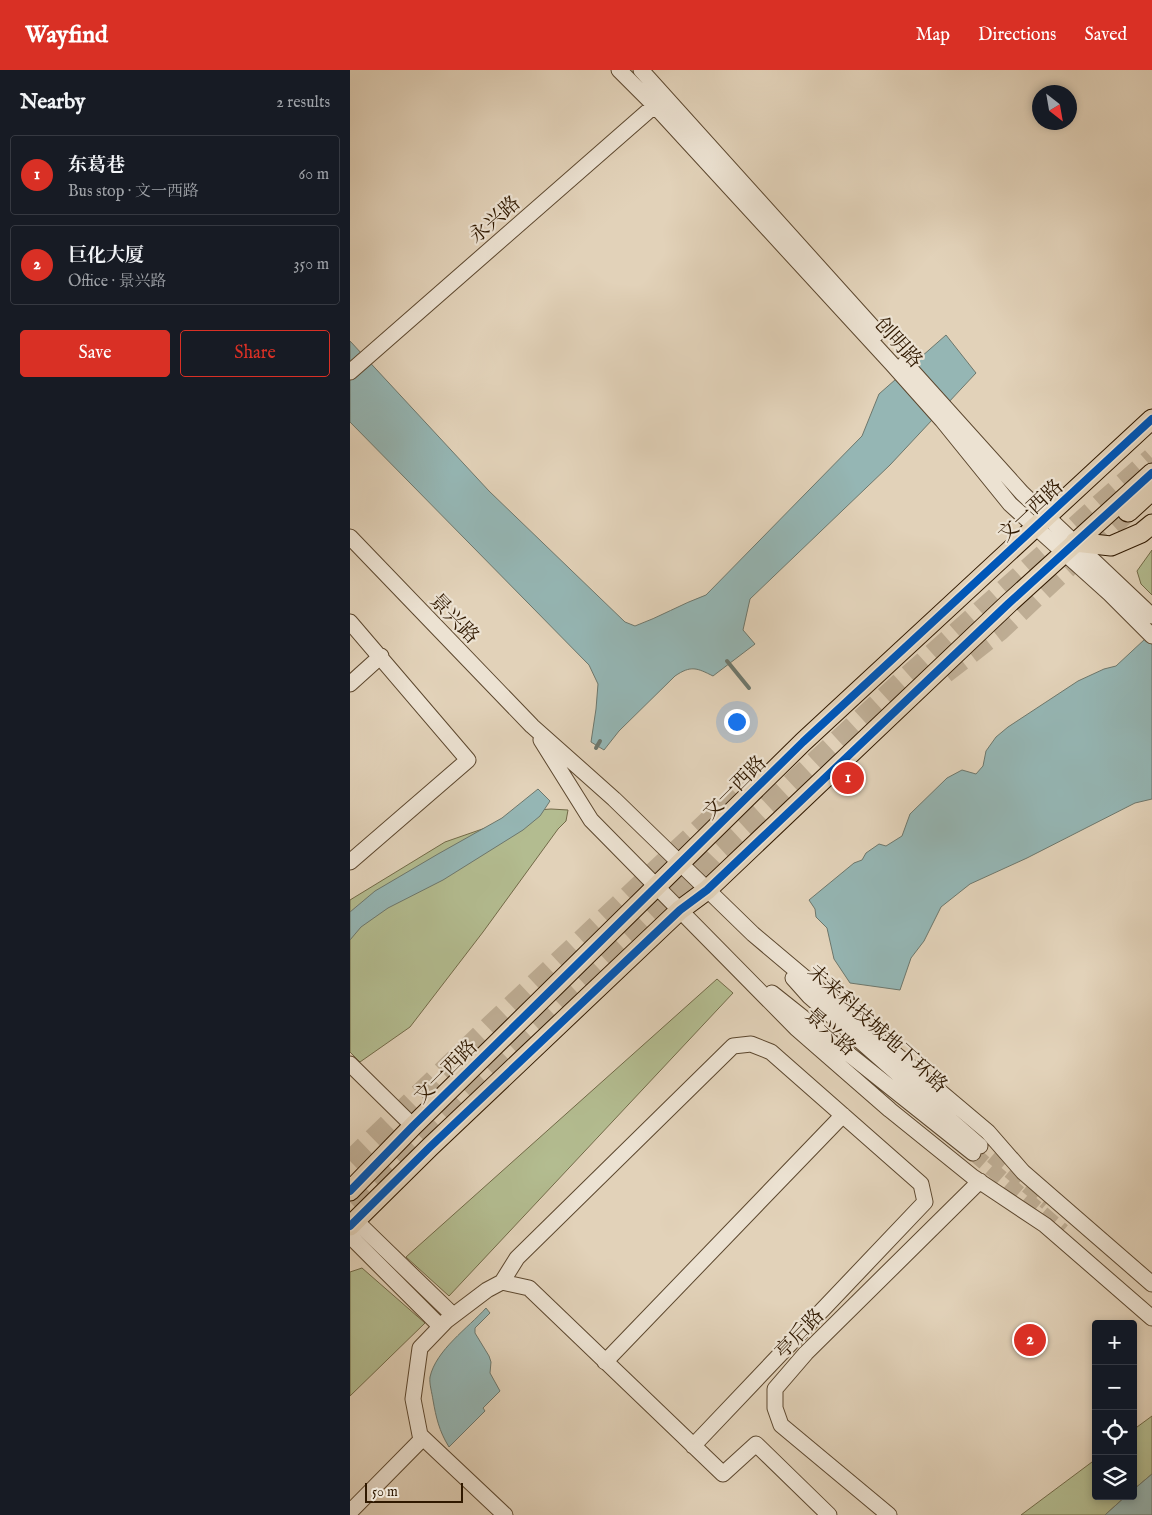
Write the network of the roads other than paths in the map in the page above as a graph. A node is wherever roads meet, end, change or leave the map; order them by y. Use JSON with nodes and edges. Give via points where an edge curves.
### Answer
{"nodes":[{"id":1,"x":619,"y":70,"type":"edge"},
{"id":2,"x":641,"y":70,"type":"edge"},
{"id":3,"x":660,"y":101,"type":"junction"},
{"id":4,"x":350,"y":372,"type":"edge"},
{"id":5,"x":1152,"y":419,"type":"edge"},
{"id":6,"x":1152,"y":473,"type":"edge"},
{"id":7,"x":1152,"y":489,"type":"edge"},
{"id":8,"x":1128,"y":511,"type":"tunnel mouth"},
{"id":9,"x":1041,"y":522,"type":"junction"},
{"id":10,"x":1152,"y":524,"type":"edge"},
{"id":11,"x":350,"y":537,"type":"edge"},
{"id":12,"x":1070,"y":548,"type":"junction"},
{"id":13,"x":1120,"y":591,"type":"junction"},
{"id":14,"x":1152,"y":616,"type":"edge"},
{"id":15,"x":350,"y":622,"type":"edge"},
{"id":16,"x":1152,"y":636,"type":"edge"},
{"id":17,"x":380,"y":656,"type":"junction"},
{"id":18,"x":350,"y":684,"type":"edge"},
{"id":19,"x":532,"y":726,"type":"junction"},
{"id":20,"x":350,"y":862,"type":"edge"},
{"id":21,"x":680,"y":863,"type":"junction"},
{"id":22,"x":656,"y":886,"type":"junction"},
{"id":23,"x":707,"y":890,"type":"junction"},
{"id":24,"x":680,"y":910,"type":"junction"},
{"id":25,"x":753,"y":934,"type":"junction"},
{"id":26,"x":731,"y":962,"type":"junction"},
{"id":27,"x":350,"y":1064,"type":"edge"},
{"id":28,"x":843,"y":1115,"type":"junction"},
{"id":29,"x":413,"y":1126,"type":"junction"},
{"id":30,"x":980,"y":1182,"type":"junction"},
{"id":31,"x":350,"y":1191,"type":"edge"},
{"id":32,"x":352,"y":1228,"type":"edge"},
{"id":33,"x":502,"y":1282,"type":"junction"},
{"id":34,"x":1152,"y":1284,"type":"edge"},
{"id":35,"x":453,"y":1315,"type":"junction"},
{"id":36,"x":1152,"y":1318,"type":"edge"},
{"id":37,"x":440,"y":1326,"type":"junction"},
{"id":38,"x":605,"y":1362,"type":"junction"},
{"id":39,"x":424,"y":1438,"type":"junction"},
{"id":40,"x":693,"y":1446,"type":"junction"},
{"id":41,"x":350,"y":1512,"type":"edge"},
{"id":42,"x":505,"y":1515,"type":"edge"},
{"id":43,"x":829,"y":1515,"type":"edge"},
{"id":44,"x":889,"y":1515,"type":"edge"}],
"edges":[{"from":1,"to":3,"type":"street","name":"创明路"},
{"from":2,"to":3,"type":"street","name":"创明路"},
{"from":3,"to":4,"type":"street","name":"永兴路"},
{"from":3,"to":9,"type":"street","name":"创明路","via":[[949,419],[1022,493]]},
{"from":5,"to":9,"type":"main road","name":"文一西路"},
{"from":6,"to":12,"type":"main road"},
{"from":7,"to":8,"type":"highway"},
{"from":9,"to":12,"type":"street","name":"创明路"},
{"from":9,"to":21,"type":"main road","name":"文一西路","via":[[803,742]]},
{"from":10,"to":12,"type":"main road","via":[[1141,533],[1111,546]]},
{"from":11,"to":19,"type":"street","name":"景兴路"},
{"from":12,"to":13,"type":"street","name":"创明路"},
{"from":12,"to":23,"type":"main road"},
{"from":13,"to":14,"type":"street","name":"创明路"},
{"from":13,"to":16,"type":"street","name":"创明路"},
{"from":15,"to":17,"type":"street"},
{"from":17,"to":18,"type":"street"},
{"from":17,"to":20,"type":"street","via":[[468,760]]},
{"from":19,"to":21,"type":"street","name":"景兴路"},
{"from":19,"to":22,"type":"street","name":"景兴路","via":[[590,820]]},
{"from":21,"to":22,"type":"main road","name":"文一西路"},
{"from":21,"to":23,"type":"street","name":"景兴路"},
{"from":22,"to":24,"type":"street","name":"景兴路"},
{"from":22,"to":29,"type":"main road","name":"文一西路"},
{"from":23,"to":24,"type":"main road"},
{"from":23,"to":25,"type":"street","name":"景兴路"},
{"from":24,"to":26,"type":"street","name":"景兴路"},
{"from":24,"to":32,"type":"main road","via":[[430,1148]]},
{"from":25,"to":26,"type":"street","name":"未来科技城地下环路","via":[[809,996],[977,1150]]},
{"from":25,"to":34,"type":"street","name":"景兴路","via":[[988,1132],[1024,1172]]},
{"from":26,"to":30,"type":"street","name":"景兴路","via":[[796,1028],[890,1110]]},
{"from":27,"to":29,"type":"street"},
{"from":28,"to":33,"type":"street","via":[[771,1052],[751,1044],[733,1046],[517,1258]]},
{"from":28,"to":38,"type":"street"},
{"from":28,"to":40,"type":"street","via":[[921,1184],[924,1202]]},
{"from":29,"to":31,"type":"main road","name":"文一西路"},
{"from":30,"to":36,"type":"street","name":"景兴路","via":[[1045,1225]]},
{"from":30,"to":44,"type":"street","name":"亭后路","via":[[806,1353],[775,1388],[775,1408],[781,1425]]},
{"from":32,"to":35,"type":"street"},
{"from":32,"to":37,"type":"street"},
{"from":33,"to":35,"type":"street"},
{"from":33,"to":38,"type":"street","via":[[529,1288]]},
{"from":35,"to":37,"type":"street"},
{"from":37,"to":39,"type":"street","via":[[420,1348],[413,1399],[420,1435]]},
{"from":38,"to":40,"type":"street"},
{"from":39,"to":41,"type":"street"},
{"from":39,"to":42,"type":"street"},
{"from":40,"to":43,"type":"street","via":[[723,1474],[756,1444]]}]}
